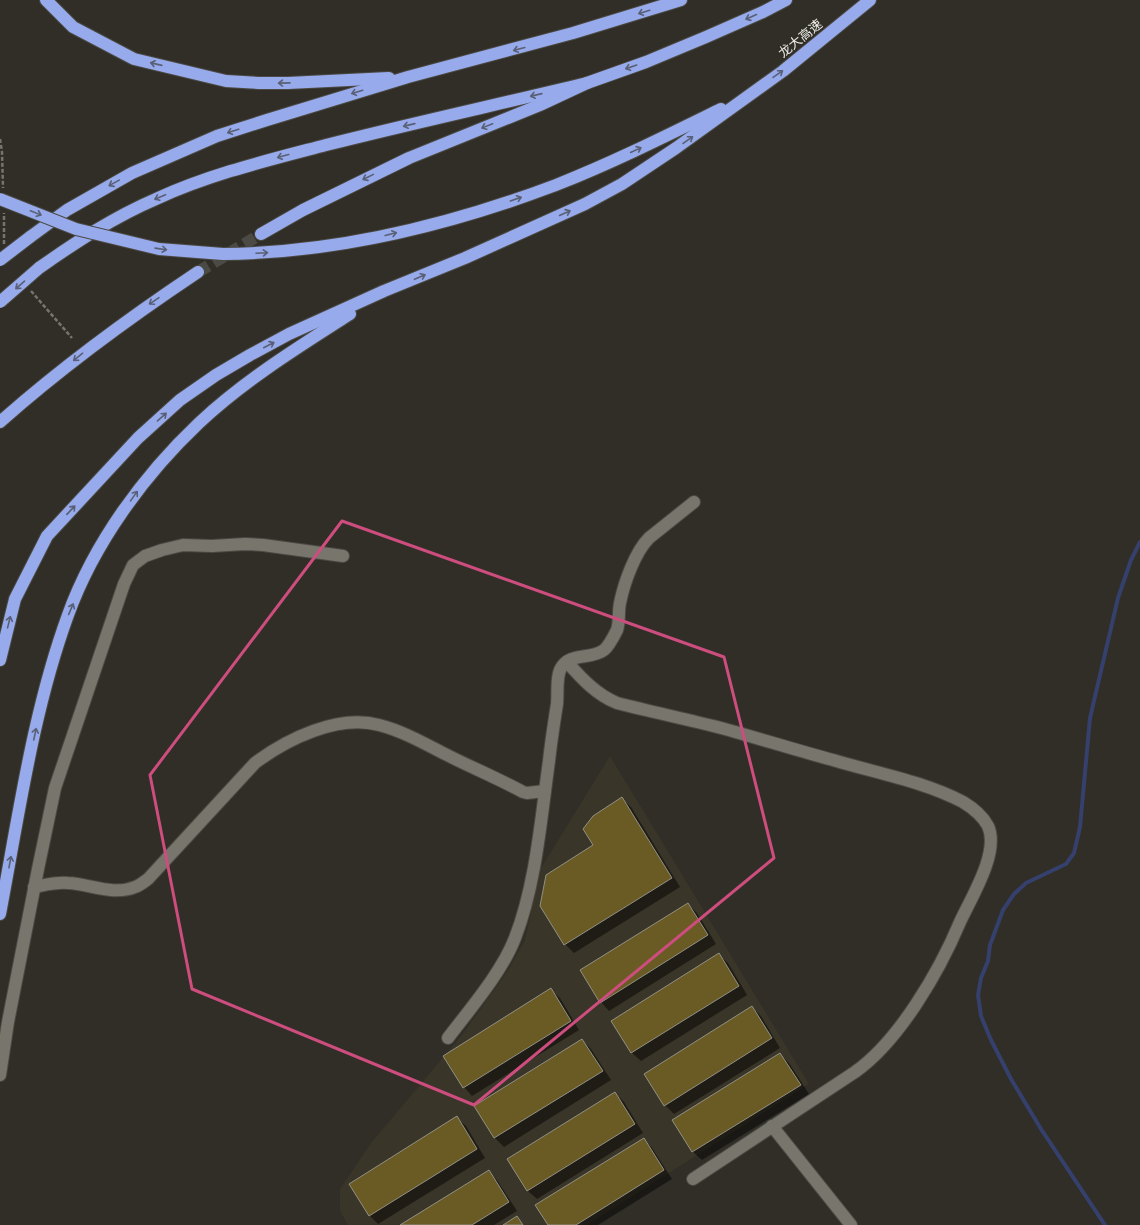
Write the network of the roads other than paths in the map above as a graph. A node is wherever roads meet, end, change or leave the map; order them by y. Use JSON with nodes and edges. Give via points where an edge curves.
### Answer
{"nodes":[{"id":1,"x":46,"y":0,"type":"edge"},
{"id":2,"x":681,"y":0,"type":"edge"},
{"id":3,"x":786,"y":0,"type":"edge"},
{"id":4,"x":870,"y":0,"type":"edge"},
{"id":5,"x":408,"y":77,"type":"junction"},
{"id":6,"x":587,"y":83,"type":"junction"},
{"id":7,"x":746,"y":96,"type":"junction"},
{"id":8,"x":0,"y":199,"type":"edge"},
{"id":9,"x":261,"y":234,"type":"tunnel mouth"},
{"id":10,"x":0,"y":260,"type":"edge"},
{"id":11,"x":198,"y":272,"type":"tunnel mouth"},
{"id":12,"x":384,"y":292,"type":"junction"},
{"id":13,"x":0,"y":302,"type":"edge"},
{"id":14,"x":0,"y":422,"type":"edge"},
{"id":15,"x":694,"y":502,"type":"dead end"},
{"id":16,"x":344,"y":556,"type":"dead end"},
{"id":17,"x":0,"y":660,"type":"edge"},
{"id":18,"x":567,"y":662,"type":"junction"},
{"id":19,"x":545,"y":792,"type":"junction"},
{"id":20,"x":34,"y":887,"type":"junction"},
{"id":21,"x":0,"y":914,"type":"edge"},
{"id":22,"x":448,"y":1038,"type":"dead end"},
{"id":23,"x":0,"y":1075,"type":"edge"},
{"id":24,"x":772,"y":1126,"type":"junction"},
{"id":25,"x":693,"y":1179,"type":"dead end"},
{"id":26,"x":851,"y":1225,"type":"edge"}],
"edges":[{"from":5,"to":1,"type":"highway","one_way":true,"via":[[288,83],[226,81],[134,59],[73,26]]},
{"from":2,"to":5,"type":"highway","one_way":true,"via":[[573,33]]},
{"from":3,"to":6,"type":"highway","one_way":true,"via":[[706,37]]},
{"from":7,"to":4,"type":"highway","name":"龙大高速","one_way":true,"via":[[794,62]]},
{"from":5,"to":10,"type":"highway","one_way":true,"bridge":true,"via":[[217,136],[174,154],[132,173],[67,210]]},
{"from":6,"to":9,"type":"highway","one_way":true,"via":[[540,105],[409,158],[309,207]]},
{"from":6,"to":13,"type":"highway","one_way":true,"bridge":true,"via":[[338,142],[224,173],[156,198],[120,216],[70,247],[39,268]]},
{"from":8,"to":7,"type":"highway","one_way":true,"bridge":true,"via":[[76,230],[159,249],[223,254],[288,252],[325,247],[366,240],[517,199],[600,167]]},
{"from":12,"to":7,"type":"highway","one_way":true,"via":[[585,204],[622,184],[698,133]]},
{"from":11,"to":14,"type":"highway","one_way":true,"via":[[109,333]]},
{"from":17,"to":12,"type":"highway","one_way":true,"via":[[15,599],[47,536],[138,438],[180,400],[216,375],[289,334]]},
{"from":21,"to":12,"type":"highway","one_way":true,"via":[[21,799],[46,687],[68,614],[106,539],[143,484],[171,451],[200,423],[264,370]]},
{"from":15,"to":18,"type":"street","via":[[649,538],[636,554],[620,603],[617,628],[605,649],[600,653],[580,656]]},
{"from":16,"to":20,"type":"street","via":[[263,545],[183,545],[145,556],[133,565],[124,584],[55,788]]},
{"from":18,"to":19,"type":"street","via":[[559,674]]},
{"from":18,"to":24,"type":"street","via":[[583,680],[617,704],[757,738],[934,789],[964,803],[980,814],[988,827],[991,843],[989,857],[955,933],[926,987],[891,1039],[864,1066]]},
{"from":19,"to":20,"type":"street","via":[[523,792],[402,733],[380,725],[350,723],[331,726],[288,742],[255,763],[148,879],[136,887],[122,891],[69,883]]},
{"from":19,"to":22,"type":"street","via":[[539,840],[526,903],[515,939],[501,966]]},
{"from":20,"to":23,"type":"street"},
{"from":24,"to":25,"type":"street"},
{"from":24,"to":26,"type":"street"}]}
